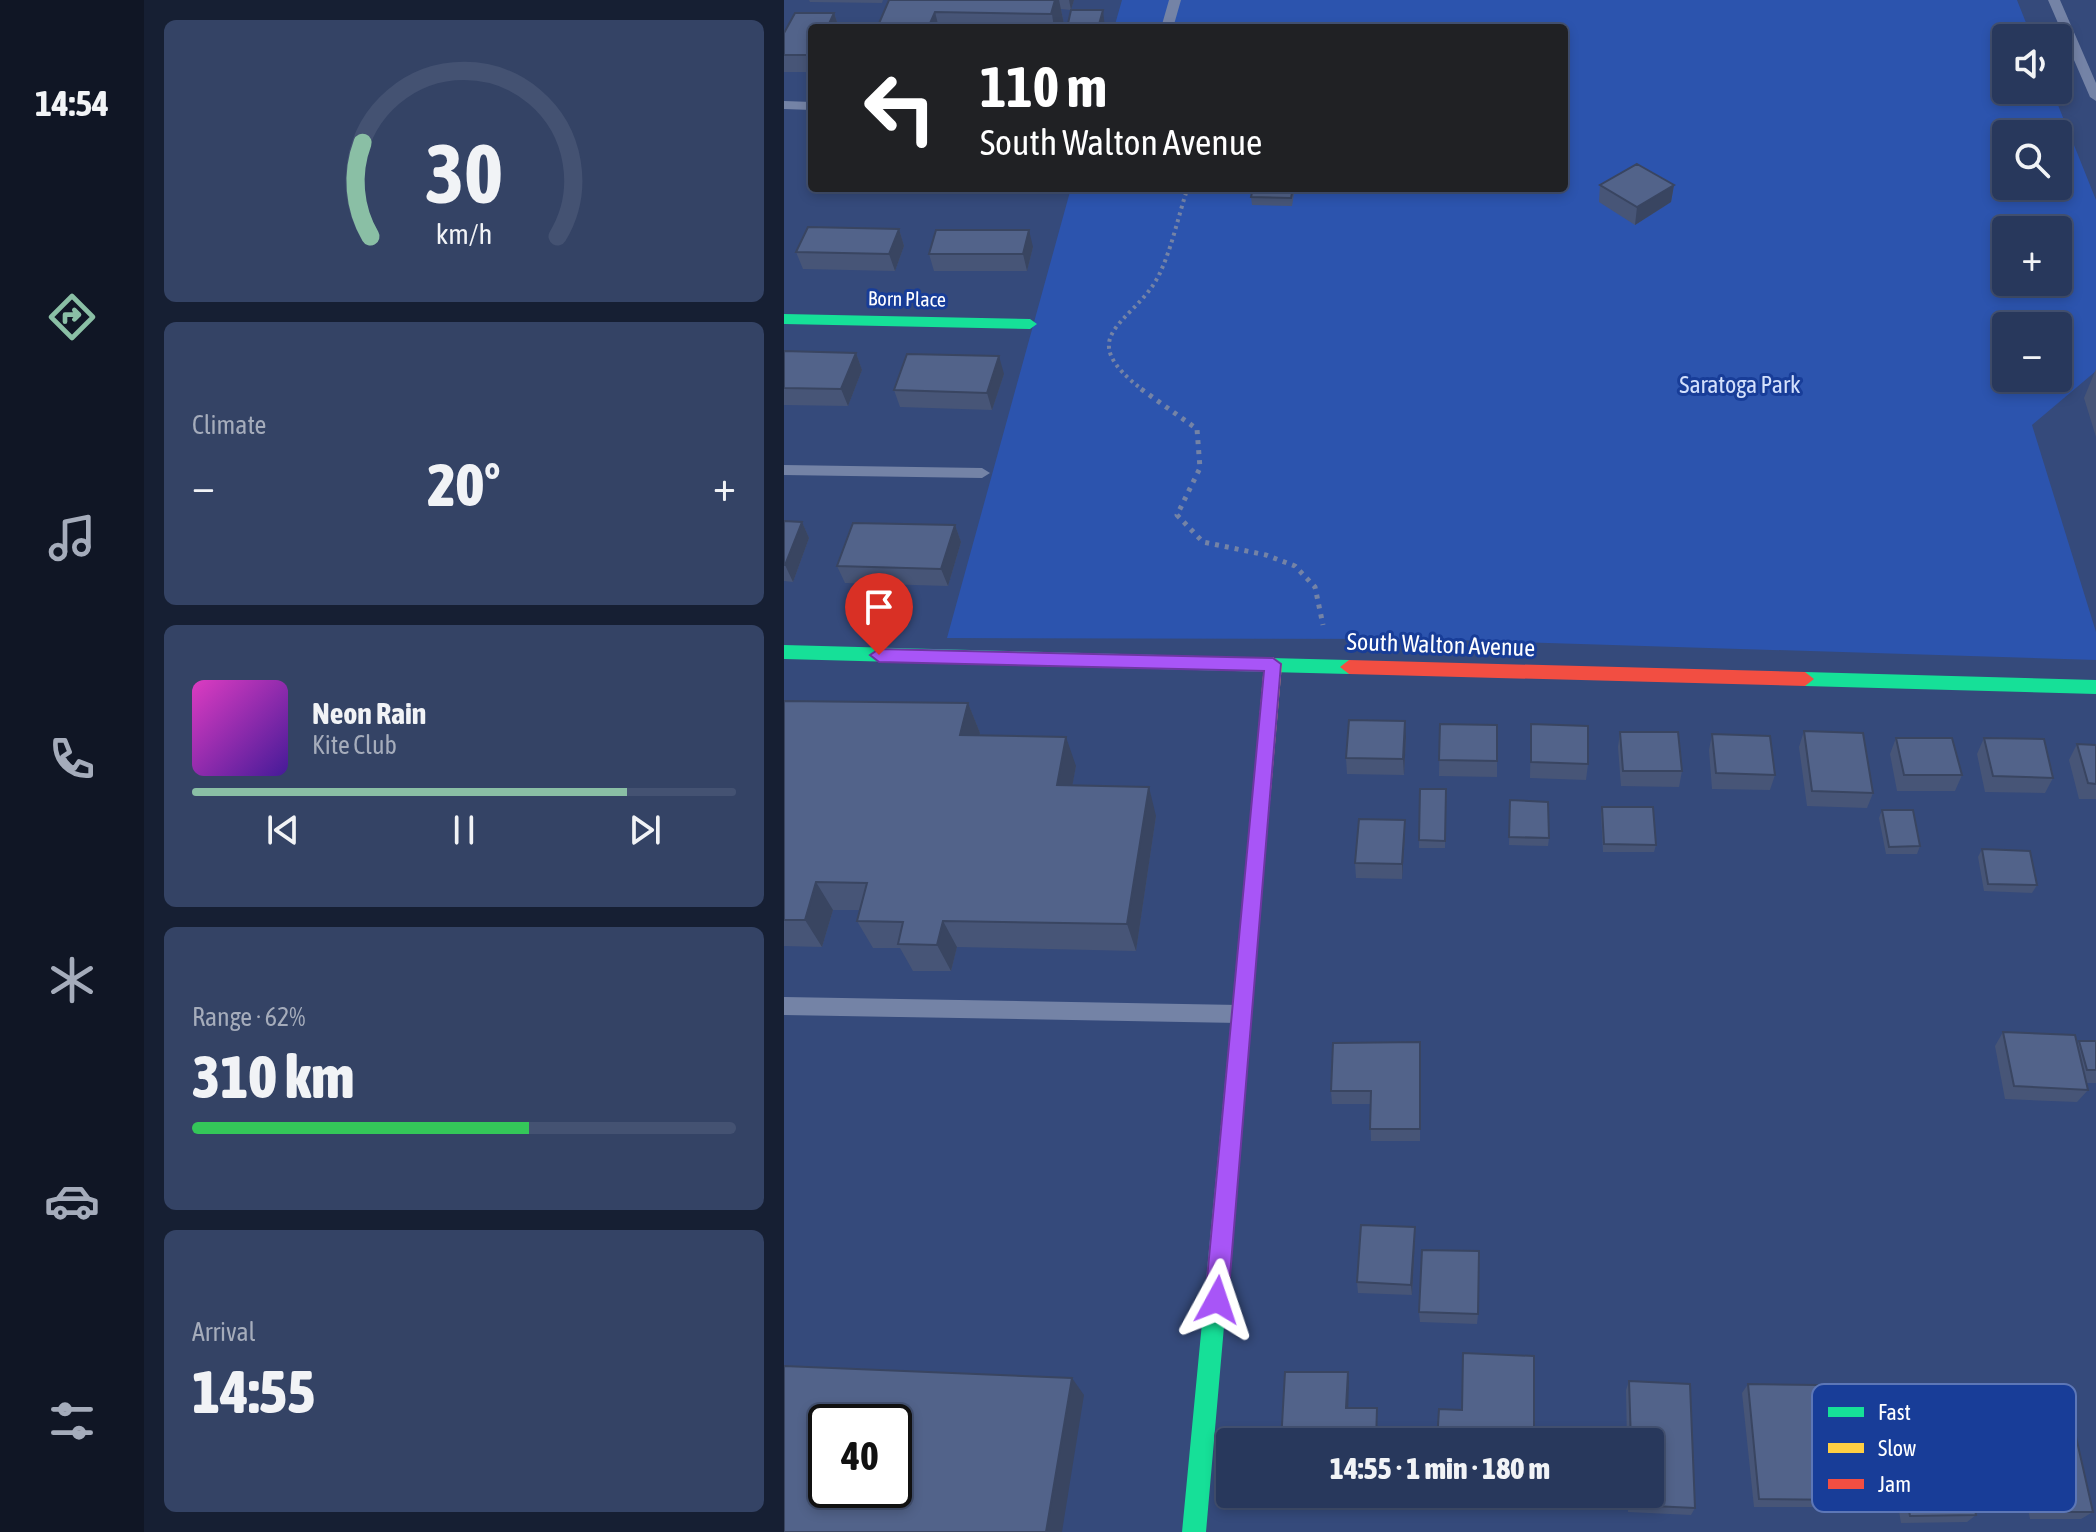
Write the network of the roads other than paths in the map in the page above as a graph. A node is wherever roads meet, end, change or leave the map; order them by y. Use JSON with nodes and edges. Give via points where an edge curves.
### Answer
{"nodes":[{"id":1,"x":1175,"y":0,"type":"edge"},
{"id":2,"x":2054,"y":0,"type":"edge"},
{"id":3,"x":1168,"y":24,"type":"edge"},
{"id":4,"x":2096,"y":97,"type":"edge"},
{"id":5,"x":784,"y":105,"type":"edge"},
{"id":6,"x":808,"y":106,"type":"edge"},
{"id":7,"x":784,"y":319,"type":"edge"},
{"id":8,"x":1030,"y":324,"type":"dead end"},
{"id":9,"x":784,"y":470,"type":"edge"},
{"id":10,"x":982,"y":473,"type":"dead end"},
{"id":11,"x":784,"y":652,"type":"edge"},
{"id":12,"x":1273,"y":664,"type":"junction"},
{"id":13,"x":2096,"y":687,"type":"edge"},
{"id":14,"x":784,"y":1006,"type":"edge"},
{"id":15,"x":1242,"y":1014,"type":"junction"},
{"id":16,"x":1194,"y":1532,"type":"edge"}],
"edges":[{"from":1,"to":3,"type":"lane"},
{"from":2,"to":4,"type":"lane"},
{"from":5,"to":6,"type":"lane"},
{"from":7,"to":8,"type":"street","name":"Born Place"},
{"from":9,"to":10,"type":"lane"},
{"from":11,"to":12,"type":"street","name":"South Walton Avenue"},
{"from":12,"to":13,"type":"street","name":"South Walton Avenue"},
{"from":12,"to":15,"type":"street"},
{"from":14,"to":15,"type":"lane"},
{"from":15,"to":16,"type":"street"}]}
